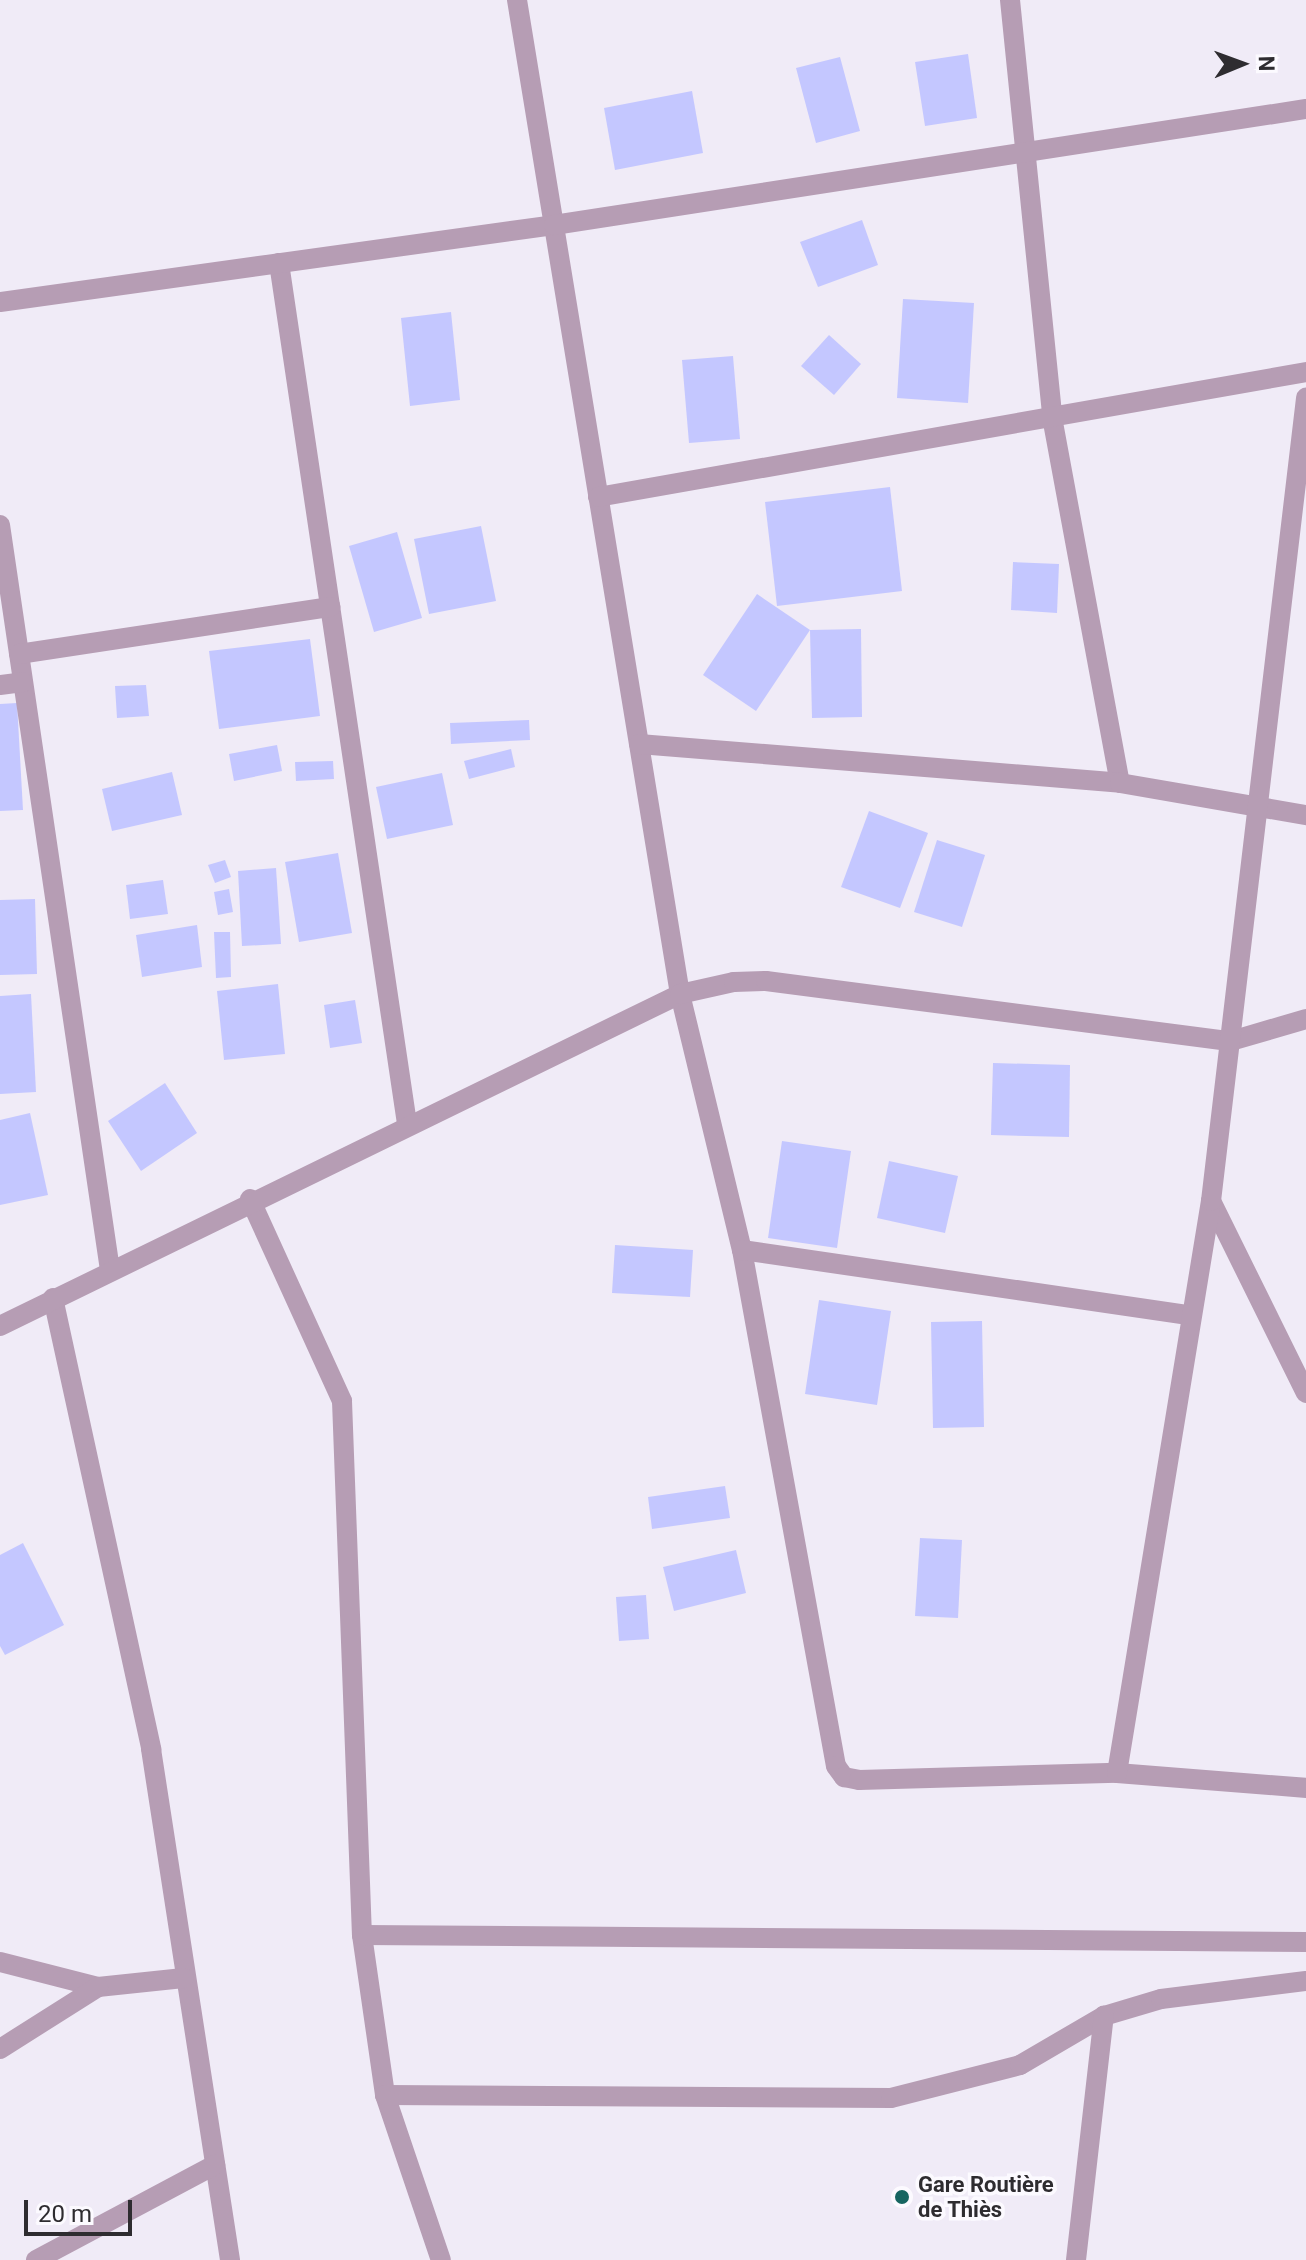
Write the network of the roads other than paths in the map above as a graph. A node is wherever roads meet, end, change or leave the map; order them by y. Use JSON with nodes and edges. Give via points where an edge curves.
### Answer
{"nodes":[{"id":1,"x":517,"y":0,"type":"edge"},
{"id":2,"x":1010,"y":0,"type":"edge"},
{"id":3,"x":1306,"y":109,"type":"edge"},
{"id":4,"x":1027,"y":154,"type":"junction"},
{"id":5,"x":554,"y":225,"type":"junction"},
{"id":6,"x":279,"y":263,"type":"junction"},
{"id":7,"x":0,"y":302,"type":"edge"},
{"id":8,"x":1306,"y":372,"type":"edge"},
{"id":9,"x":1306,"y":398,"type":"edge"},
{"id":10,"x":1052,"y":417,"type":"junction"},
{"id":11,"x":598,"y":497,"type":"junction"},
{"id":12,"x":0,"y":525,"type":"edge"},
{"id":13,"x":330,"y":607,"type":"junction"},
{"id":14,"x":19,"y":654,"type":"junction"},
{"id":15,"x":23,"y":682,"type":"junction"},
{"id":16,"x":0,"y":685,"type":"edge"},
{"id":17,"x":639,"y":744,"type":"junction"},
{"id":18,"x":1120,"y":783,"type":"junction"},
{"id":19,"x":1255,"y":808,"type":"junction"},
{"id":20,"x":1306,"y":815,"type":"edge"},
{"id":21,"x":680,"y":994,"type":"junction"},
{"id":22,"x":1306,"y":1019,"type":"edge"},
{"id":23,"x":1231,"y":1041,"type":"junction"},
{"id":24,"x":407,"y":1124,"type":"junction"},
{"id":25,"x":250,"y":1199,"type":"junction"},
{"id":26,"x":1211,"y":1201,"type":"junction"},
{"id":27,"x":742,"y":1250,"type":"junction"},
{"id":28,"x":110,"y":1270,"type":"junction"},
{"id":29,"x":53,"y":1298,"type":"junction"},
{"id":30,"x":1190,"y":1315,"type":"junction"},
{"id":31,"x":0,"y":1326,"type":"edge"},
{"id":32,"x":1306,"y":1393,"type":"edge"},
{"id":33,"x":1117,"y":1773,"type":"junction"},
{"id":34,"x":1306,"y":1788,"type":"edge"},
{"id":35,"x":362,"y":1935,"type":"junction"},
{"id":36,"x":1306,"y":1942,"type":"edge"},
{"id":37,"x":0,"y":1962,"type":"edge"},
{"id":38,"x":184,"y":1978,"type":"junction"},
{"id":39,"x":1306,"y":1981,"type":"edge"},
{"id":40,"x":98,"y":1987,"type":"junction"},
{"id":41,"x":1104,"y":2016,"type":"junction"},
{"id":42,"x":0,"y":2049,"type":"edge"},
{"id":43,"x":385,"y":2095,"type":"junction"},
{"id":44,"x":215,"y":2165,"type":"junction"},
{"id":45,"x":36,"y":2260,"type":"edge"},
{"id":46,"x":230,"y":2260,"type":"edge"},
{"id":47,"x":441,"y":2260,"type":"edge"},
{"id":48,"x":1076,"y":2260,"type":"edge"}],
"edges":[{"from":1,"to":5,"type":"street"},
{"from":2,"to":4,"type":"street"},
{"from":3,"to":4,"type":"street"},
{"from":4,"to":5,"type":"street"},
{"from":4,"to":10,"type":"street"},
{"from":5,"to":6,"type":"street"},
{"from":5,"to":11,"type":"street"},
{"from":6,"to":7,"type":"street"},
{"from":6,"to":13,"type":"street"},
{"from":8,"to":10,"type":"street"},
{"from":9,"to":19,"type":"street"},
{"from":10,"to":11,"type":"street"},
{"from":10,"to":18,"type":"street"},
{"from":11,"to":17,"type":"street"},
{"from":12,"to":14,"type":"street"},
{"from":13,"to":14,"type":"street"},
{"from":13,"to":24,"type":"street"},
{"from":14,"to":15,"type":"street"},
{"from":15,"to":16,"type":"street"},
{"from":15,"to":28,"type":"street"},
{"from":17,"to":18,"type":"street"},
{"from":17,"to":21,"type":"street"},
{"from":18,"to":19,"type":"street"},
{"from":19,"to":20,"type":"street"},
{"from":19,"to":23,"type":"street"},
{"from":21,"to":23,"type":"street","via":[[766,981]]},
{"from":21,"to":24,"type":"street"},
{"from":21,"to":27,"type":"street"},
{"from":22,"to":23,"type":"street"},
{"from":23,"to":26,"type":"street"},
{"from":24,"to":25,"type":"street"},
{"from":25,"to":28,"type":"street"},
{"from":25,"to":35,"type":"street","via":[[342,1401]]},
{"from":26,"to":30,"type":"street"},
{"from":26,"to":32,"type":"street"},
{"from":27,"to":30,"type":"street"},
{"from":27,"to":33,"type":"street","via":[[836,1766],[844,1777],[859,1780]]},
{"from":28,"to":29,"type":"street"},
{"from":29,"to":31,"type":"street"},
{"from":29,"to":38,"type":"street","via":[[151,1749]]},
{"from":30,"to":33,"type":"street"},
{"from":33,"to":34,"type":"street"},
{"from":35,"to":36,"type":"street"},
{"from":35,"to":43,"type":"street"},
{"from":37,"to":40,"type":"street"},
{"from":38,"to":40,"type":"street"},
{"from":38,"to":44,"type":"street"},
{"from":39,"to":41,"type":"street","via":[[1161,1999]]},
{"from":40,"to":42,"type":"street"},
{"from":41,"to":43,"type":"street","via":[[1020,2065],[891,2098]]},
{"from":41,"to":48,"type":"street"},
{"from":43,"to":47,"type":"street"},
{"from":44,"to":45,"type":"street"},
{"from":44,"to":46,"type":"street"}]}
